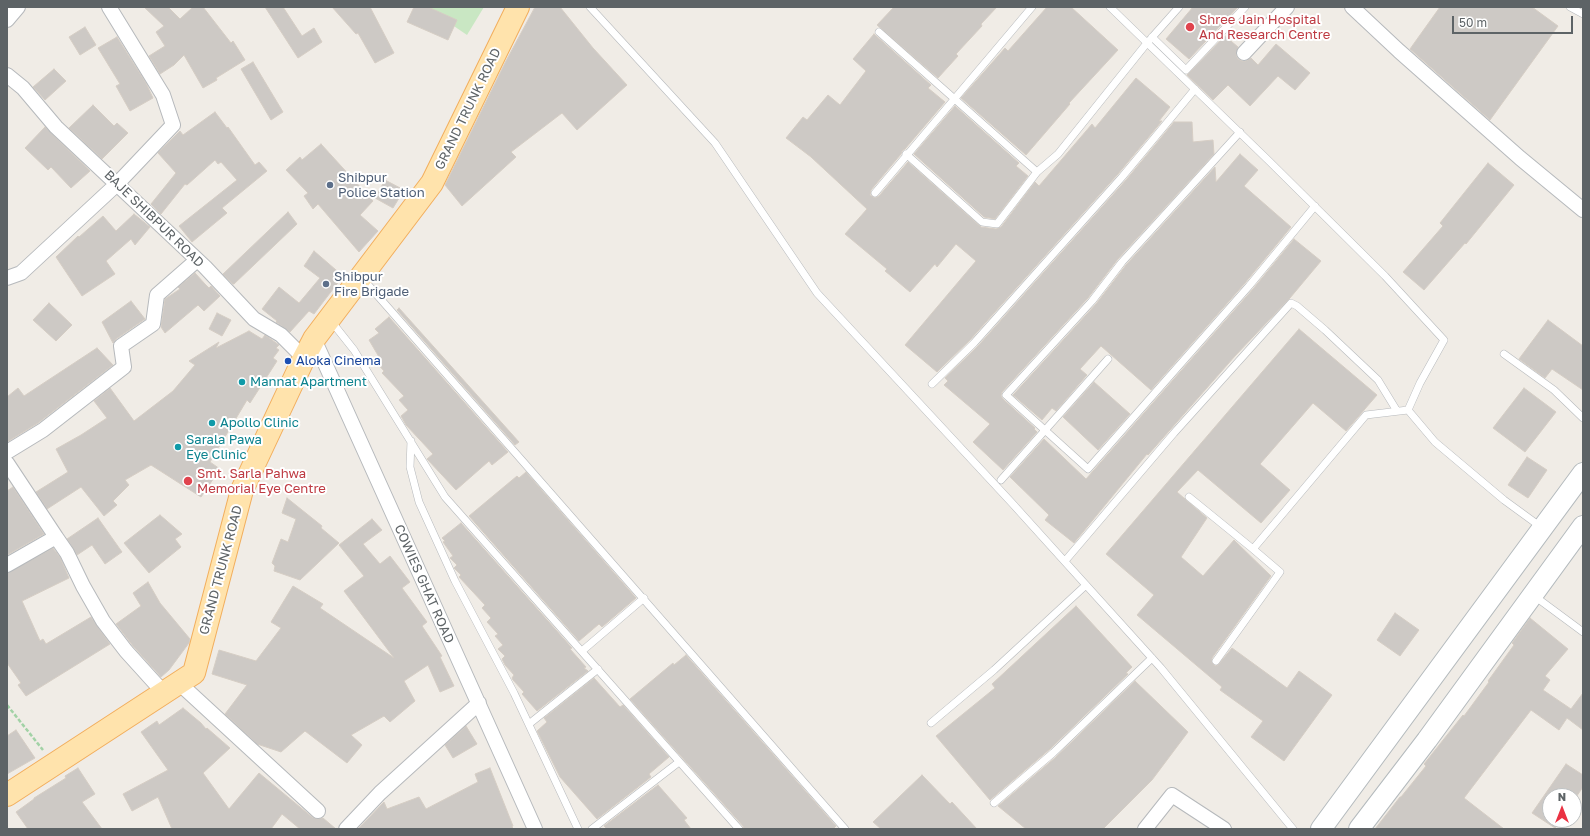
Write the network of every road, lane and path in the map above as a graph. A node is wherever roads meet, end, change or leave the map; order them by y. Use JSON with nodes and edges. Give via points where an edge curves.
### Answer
{"nodes":[{"id":1,"x":18,"y":7,"type":"edge"},
{"id":2,"x":108,"y":7,"type":"edge"},
{"id":3,"x":518,"y":7,"type":"edge"},
{"id":4,"x":590,"y":7,"type":"edge"},
{"id":5,"x":1032,"y":7,"type":"edge"},
{"id":6,"x":1110,"y":7,"type":"edge"},
{"id":7,"x":1179,"y":7,"type":"edge"},
{"id":8,"x":1245,"y":7,"type":"edge"},
{"id":9,"x":1287,"y":7,"type":"edge"},
{"id":10,"x":1352,"y":7,"type":"edge"},
{"id":11,"x":1570,"y":7,"type":"edge"},
{"id":12,"x":1583,"y":14,"type":"edge"},
{"id":13,"x":7,"y":20,"type":"edge"},
{"id":14,"x":879,"y":32,"type":"dead end"},
{"id":15,"x":1150,"y":40,"type":"junction"},
{"id":16,"x":1244,"y":53,"type":"dead end"},
{"id":17,"x":7,"y":75,"type":"edge"},
{"id":18,"x":1195,"y":89,"type":"junction"},
{"id":19,"x":953,"y":99,"type":"junction"},
{"id":20,"x":1240,"y":132,"type":"junction"},
{"id":21,"x":906,"y":154,"type":"junction"},
{"id":22,"x":1037,"y":172,"type":"junction"},
{"id":23,"x":117,"y":184,"type":"junction"},
{"id":24,"x":875,"y":193,"type":"dead end"},
{"id":25,"x":1315,"y":206,"type":"junction"},
{"id":26,"x":1583,"y":210,"type":"edge"},
{"id":27,"x":197,"y":260,"type":"junction"},
{"id":28,"x":361,"y":277,"type":"junction"},
{"id":29,"x":7,"y":278,"type":"edge"},
{"id":30,"x":330,"y":319,"type":"junction"},
{"id":31,"x":314,"y":339,"type":"junction"},
{"id":32,"x":1504,"y":354,"type":"dead end"},
{"id":33,"x":304,"y":358,"type":"junction"},
{"id":34,"x":1108,"y":359,"type":"dead end"},
{"id":35,"x":932,"y":384,"type":"dead end"},
{"id":36,"x":1408,"y":410,"type":"junction"},
{"id":37,"x":1397,"y":411,"type":"junction"},
{"id":38,"x":1583,"y":418,"type":"edge"},
{"id":39,"x":1045,"y":429,"type":"junction"},
{"id":40,"x":411,"y":441,"type":"junction"},
{"id":41,"x":7,"y":452,"type":"edge"},
{"id":42,"x":7,"y":463,"type":"edge"},
{"id":43,"x":1583,"y":473,"type":"edge"},
{"id":44,"x":1001,"y":480,"type":"dead end"},
{"id":45,"x":1189,"y":496,"type":"dead end"},
{"id":46,"x":1583,"y":526,"type":"edge"},
{"id":47,"x":1542,"y":529,"type":"junction"},
{"id":48,"x":56,"y":537,"type":"junction"},
{"id":49,"x":1254,"y":549,"type":"junction"},
{"id":50,"x":1065,"y":561,"type":"junction"},
{"id":51,"x":7,"y":565,"type":"edge"},
{"id":52,"x":1086,"y":585,"type":"junction"},
{"id":53,"x":1533,"y":595,"type":"junction"},
{"id":54,"x":644,"y":598,"type":"junction"},
{"id":55,"x":1583,"y":632,"type":"edge"},
{"id":56,"x":582,"y":651,"type":"junction"},
{"id":57,"x":1152,"y":658,"type":"junction"},
{"id":58,"x":1216,"y":661,"type":"dead end"},
{"id":59,"x":598,"y":669,"type":"junction"},
{"id":60,"x":171,"y":688,"type":"junction"},
{"id":61,"x":478,"y":703,"type":"junction"},
{"id":62,"x":7,"y":705,"type":"edge"},
{"id":63,"x":931,"y":723,"type":"dead end"},
{"id":64,"x":529,"y":724,"type":"junction"},
{"id":65,"x":679,"y":762,"type":"junction"},
{"id":66,"x":54,"y":764,"type":"junction"},
{"id":67,"x":7,"y":795,"type":"edge"},
{"id":68,"x":994,"y":802,"type":"dead end"},
{"id":69,"x":318,"y":811,"type":"dead end"},
{"id":70,"x":346,"y":829,"type":"edge"},
{"id":71,"x":535,"y":829,"type":"edge"},
{"id":72,"x":578,"y":829,"type":"edge"},
{"id":73,"x":592,"y":829,"type":"edge"},
{"id":74,"x":739,"y":829,"type":"edge"},
{"id":75,"x":846,"y":829,"type":"edge"},
{"id":76,"x":1145,"y":829,"type":"edge"},
{"id":77,"x":1224,"y":829,"type":"edge"},
{"id":78,"x":1293,"y":829,"type":"edge"},
{"id":79,"x":1321,"y":829,"type":"edge"},
{"id":80,"x":1359,"y":829,"type":"edge"}],
"edges":[{"from":1,"to":13,"type":"street"},
{"from":2,"to":23,"type":"street","via":[[163,95],[173,125]]},
{"from":3,"to":28,"type":"main road","name":"GRAND TRUNK ROAD","via":[[432,183]]},
{"from":4,"to":50,"type":"lane","via":[[715,144],[817,293]]},
{"from":5,"to":19,"type":"lane"},
{"from":6,"to":15,"type":"lane"},
{"from":7,"to":15,"type":"lane"},
{"from":8,"to":15,"type":"lane","via":[[1186,70]]},
{"from":9,"to":16,"type":"street"},
{"from":10,"to":26,"type":"street","via":[[1520,158]]},
{"from":11,"to":12,"type":"lane"},
{"from":14,"to":19,"type":"lane"},
{"from":15,"to":18,"type":"lane"},
{"from":15,"to":22,"type":"lane","via":[[1058,154]]},
{"from":17,"to":23,"type":"street","name":"BAJE SHIBPUR ROAD","via":[[23,88],[56,127]]},
{"from":18,"to":20,"type":"lane"},
{"from":18,"to":35,"type":"lane","via":[[1122,176],[974,343]]},
{"from":19,"to":21,"type":"lane"},
{"from":19,"to":22,"type":"lane"},
{"from":20,"to":25,"type":"lane"},
{"from":20,"to":39,"type":"lane","via":[[1006,395]]},
{"from":21,"to":22,"type":"lane","via":[[982,222],[997,224]]},
{"from":21,"to":24,"type":"lane"},
{"from":23,"to":27,"type":"street","name":"BAJE SHIBPUR ROAD"},
{"from":23,"to":29,"type":"street","via":[[21,273]]},
{"from":25,"to":36,"type":"lane","via":[[1444,340]]},
{"from":25,"to":39,"type":"lane","via":[[1249,286],[1088,469]]},
{"from":27,"to":33,"type":"street","name":"BAJE SHIBPUR ROAD","via":[[254,319],[281,335]]},
{"from":27,"to":41,"type":"street","via":[[157,295],[153,324],[122,346],[124,367],[43,430]]},
{"from":28,"to":30,"type":"main road","name":"GRAND TRUNK ROAD"},
{"from":28,"to":54,"type":"lane"},
{"from":30,"to":31,"type":"main road","name":"GRAND TRUNK ROAD"},
{"from":30,"to":40,"type":"lane","via":[[354,350]]},
{"from":31,"to":33,"type":"main road","name":"GRAND TRUNK ROAD"},
{"from":31,"to":61,"type":"street","name":"COWIES GHAT ROAD"},
{"from":32,"to":38,"type":"lane","via":[[1554,390]]},
{"from":33,"to":60,"type":"main road","name":"GRAND TRUNK ROAD","via":[[242,490],[194,673]]},
{"from":34,"to":39,"type":"lane"},
{"from":36,"to":37,"type":"lane"},
{"from":36,"to":47,"type":"lane","via":[[1435,442]]},
{"from":37,"to":49,"type":"lane","via":[[1366,415]]},
{"from":37,"to":50,"type":"lane","via":[[1378,380],[1291,303],[1174,433]]},
{"from":39,"to":44,"type":"lane"},
{"from":40,"to":56,"type":"lane","via":[[445,497]]},
{"from":40,"to":64,"type":"lane","via":[[410,467],[419,502],[455,581]]},
{"from":42,"to":48,"type":"street"},
{"from":43,"to":47,"type":"main road"},
{"from":45,"to":49,"type":"lane"},
{"from":46,"to":53,"type":"main road"},
{"from":47,"to":79,"type":"main road"},
{"from":48,"to":51,"type":"street"},
{"from":48,"to":60,"type":"street","via":[[103,621],[126,651]]},
{"from":49,"to":58,"type":"lane","via":[[1280,572]]},
{"from":50,"to":52,"type":"lane"},
{"from":52,"to":57,"type":"lane"},
{"from":52,"to":63,"type":"lane","via":[[994,670]]},
{"from":53,"to":55,"type":"lane"},
{"from":53,"to":80,"type":"main road"},
{"from":54,"to":56,"type":"lane"},
{"from":54,"to":75,"type":"lane"},
{"from":56,"to":59,"type":"lane"},
{"from":57,"to":68,"type":"lane","via":[[1053,753]]},
{"from":57,"to":78,"type":"lane"},
{"from":59,"to":64,"type":"lane"},
{"from":59,"to":65,"type":"lane"},
{"from":60,"to":66,"type":"main road","name":"GRAND TRUNK ROAD"},
{"from":60,"to":69,"type":"street"},
{"from":61,"to":70,"type":"street","via":[[380,793]]},
{"from":61,"to":71,"type":"street","name":"COWIES GHAT ROAD"},
{"from":62,"to":66,"type":"path"},
{"from":64,"to":72,"type":"lane"},
{"from":65,"to":73,"type":"lane"},
{"from":65,"to":74,"type":"lane"},
{"from":66,"to":67,"type":"main road","name":"GRAND TRUNK ROAD"},
{"from":76,"to":77,"type":"street","via":[[1172,795]]}]}
